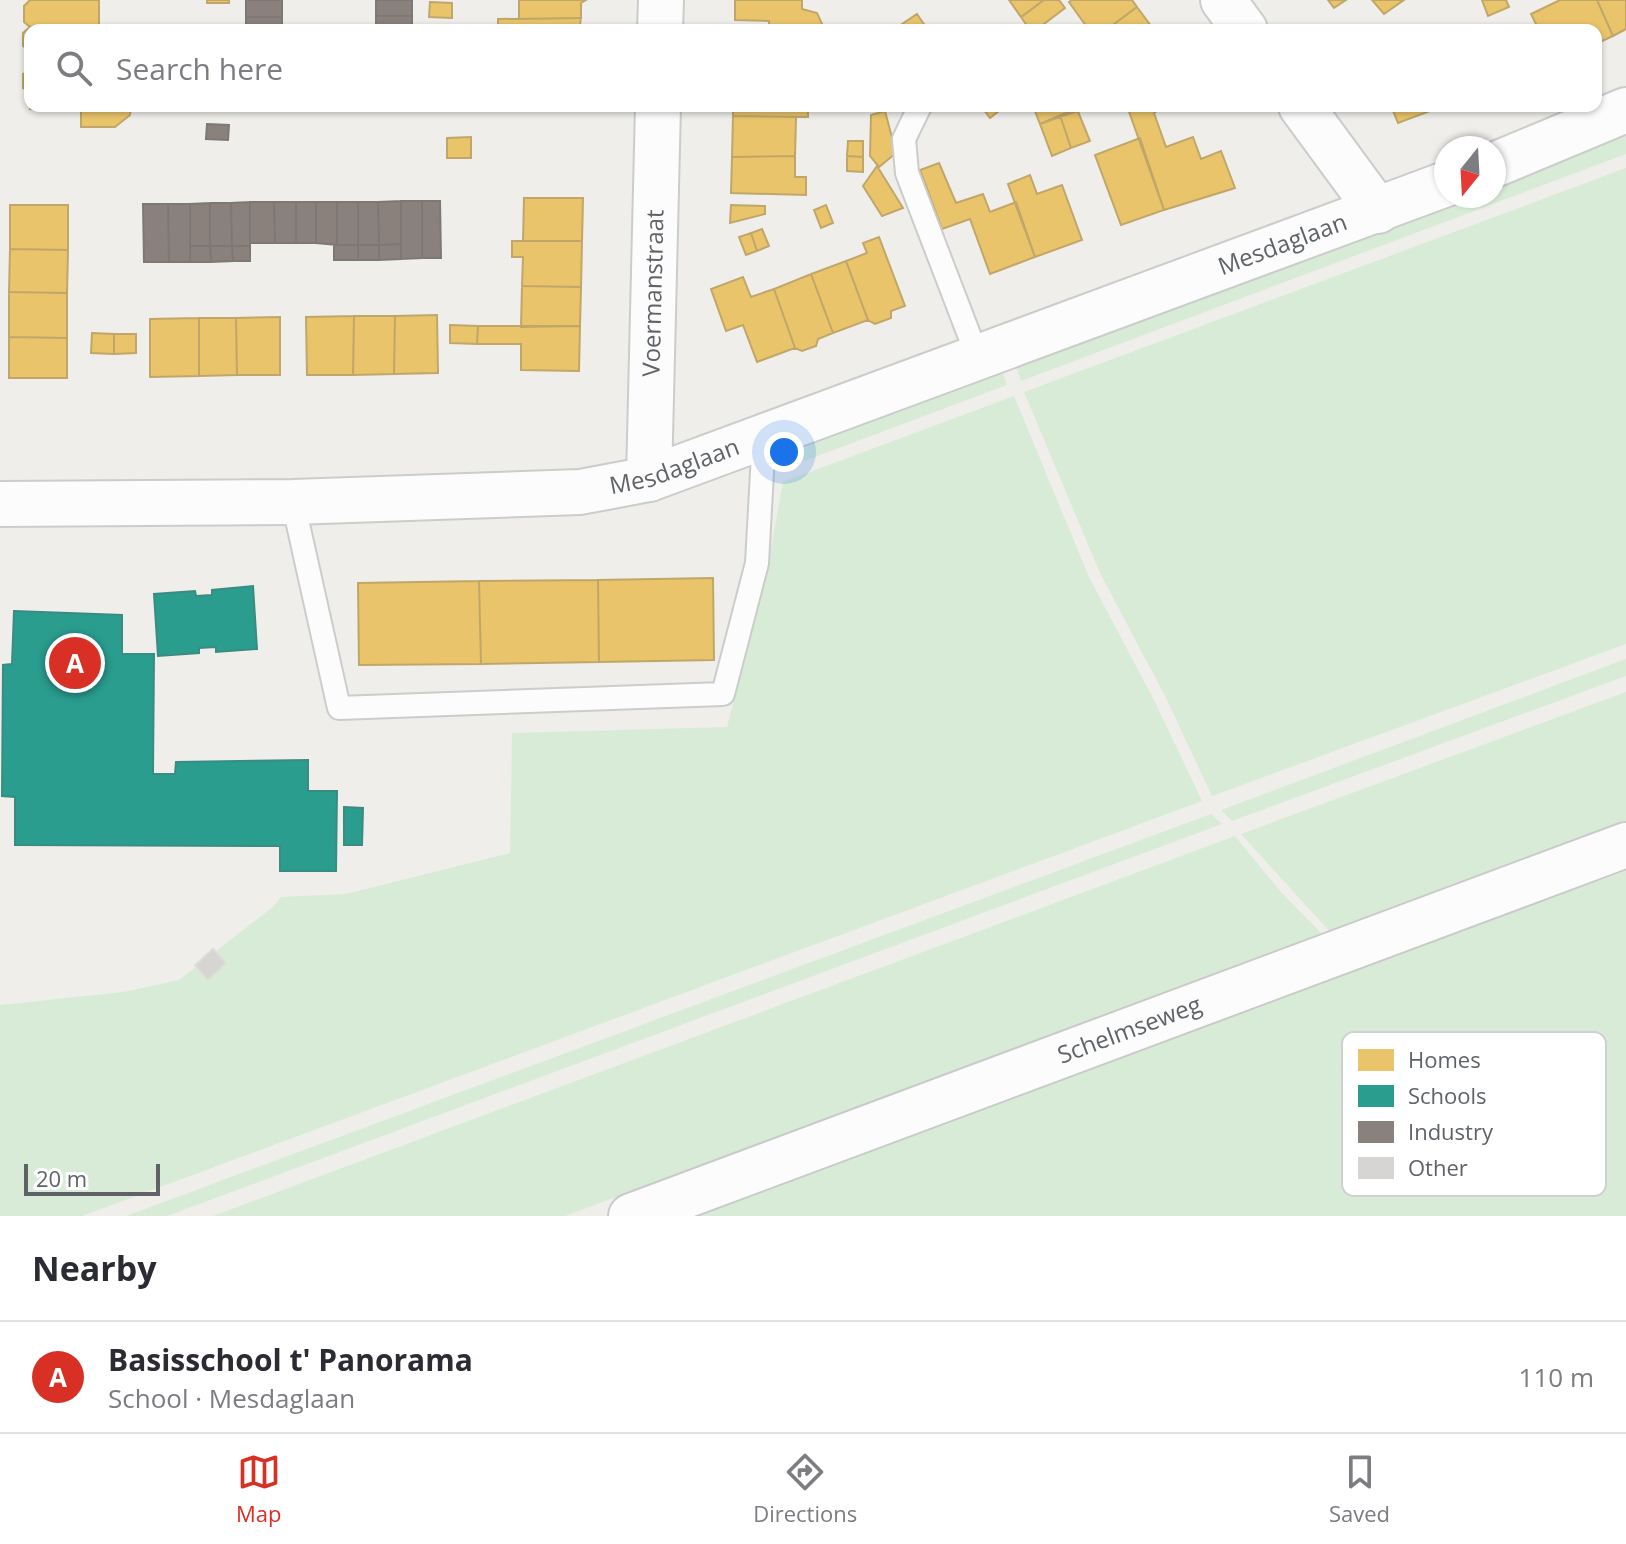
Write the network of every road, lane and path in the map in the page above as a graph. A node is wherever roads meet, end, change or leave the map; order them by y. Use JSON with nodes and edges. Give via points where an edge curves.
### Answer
{"nodes":[{"id":1,"x":661,"y":0,"type":"edge"},
{"id":2,"x":1223,"y":0,"type":"edge"},
{"id":3,"x":660,"y":24,"type":"edge"},
{"id":4,"x":1241,"y":24,"type":"edge"},
{"id":5,"x":1626,"y":110,"type":"edge"},
{"id":6,"x":658,"y":112,"type":"edge"},
{"id":7,"x":917,"y":112,"type":"edge"},
{"id":8,"x":1305,"y":112,"type":"edge"},
{"id":9,"x":1506,"y":160,"type":"edge"},
{"id":10,"x":1434,"y":189,"type":"edge"},
{"id":11,"x":1378,"y":211,"type":"junction"},
{"id":12,"x":978,"y":358,"type":"junction"},
{"id":13,"x":764,"y":436,"type":"junction"},
{"id":14,"x":649,"y":479,"type":"junction"},
{"id":15,"x":293,"y":502,"type":"junction"},
{"id":16,"x":0,"y":504,"type":"edge"},
{"id":17,"x":1626,"y":845,"type":"edge"},
{"id":18,"x":631,"y":1216,"type":"edge"}],
"edges":[{"from":1,"to":3,"type":"street"},
{"from":2,"to":4,"type":"street"},
{"from":5,"to":9,"type":"street"},
{"from":6,"to":14,"type":"street","name":"Voermanstraat"},
{"from":7,"to":12,"type":"lane","via":[[904,139],[907,173]]},
{"from":8,"to":11,"type":"street"},
{"from":10,"to":11,"type":"street","name":"Mesdaglaan"},
{"from":11,"to":12,"type":"street","name":"Mesdaglaan"},
{"from":12,"to":13,"type":"street","name":"Mesdaglaan"},
{"from":13,"to":14,"type":"street","name":"Mesdaglaan"},
{"from":13,"to":15,"type":"lane","via":[[757,563],[723,694],[339,708]]},
{"from":14,"to":15,"type":"street","name":"Mesdaglaan","via":[[580,492]]},
{"from":15,"to":16,"type":"street","name":"Mesdaglaan"},
{"from":17,"to":18,"type":"street","name":"Schelmseweg"}]}
